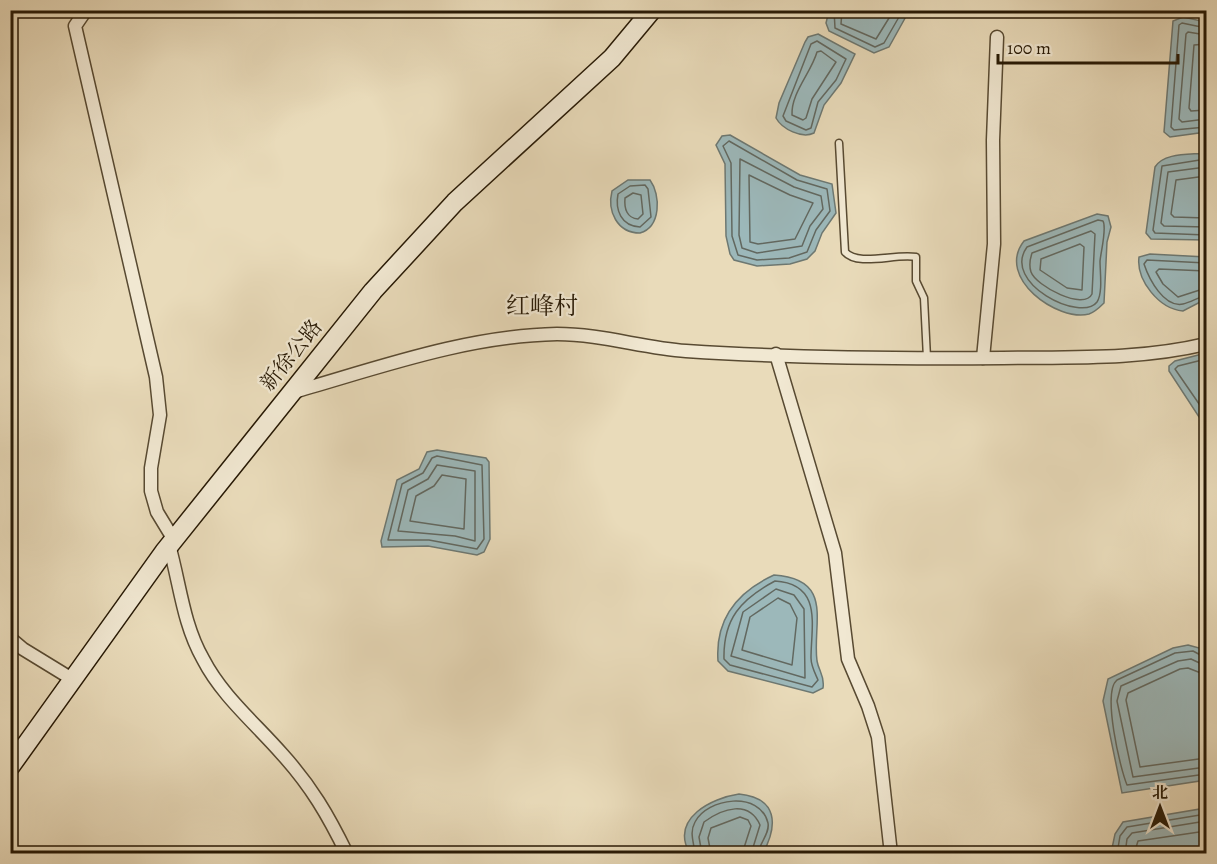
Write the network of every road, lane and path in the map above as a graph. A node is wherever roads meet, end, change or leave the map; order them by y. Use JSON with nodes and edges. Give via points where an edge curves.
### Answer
{"nodes":[{"id":1,"x":86,"y":10,"type":"edge"},
{"id":2,"x":652,"y":10,"type":"edge"},
{"id":3,"x":997,"y":37,"type":"dead end"},
{"id":4,"x":839,"y":143,"type":"dead end"},
{"id":5,"x":1206,"y":344,"type":"edge"},
{"id":6,"x":776,"y":354,"type":"junction"},
{"id":7,"x":927,"y":358,"type":"junction"},
{"id":8,"x":983,"y":358,"type":"junction"},
{"id":9,"x":289,"y":393,"type":"junction"},
{"id":10,"x":171,"y":542,"type":"junction"},
{"id":11,"x":10,"y":638,"type":"edge"},
{"id":12,"x":72,"y":679,"type":"junction"},
{"id":13,"x":10,"y":767,"type":"edge"},
{"id":14,"x":346,"y":854,"type":"edge"},
{"id":15,"x":891,"y":854,"type":"edge"}],
"edges":[{"from":1,"to":10,"type":"street","via":[[75,26],[158,390],[159,426],[151,491]]},
{"from":2,"to":9,"type":"main road","name":"新徐公路","via":[[612,58],[426,231]]},
{"from":3,"to":8,"type":"street","via":[[994,244]]},
{"from":4,"to":7,"type":"lane","via":[[845,252],[857,260],[916,257],[916,281],[926,310]]},
{"from":5,"to":8,"type":"street","via":[[1136,356]]},
{"from":6,"to":7,"type":"street"},
{"from":6,"to":9,"type":"street","via":[[684,351],[579,335],[532,335],[443,349]]},
{"from":6,"to":15,"type":"street","via":[[835,553],[846,650],[878,737]]},
{"from":7,"to":8,"type":"street"},
{"from":9,"to":10,"type":"main road","name":"新徐公路"},
{"from":10,"to":12,"type":"main road","name":"新徐公路"},
{"from":10,"to":14,"type":"street","via":[[185,614],[203,661],[321,801]]},
{"from":11,"to":12,"type":"street"},
{"from":12,"to":13,"type":"main road","name":"新徐公路"}]}
